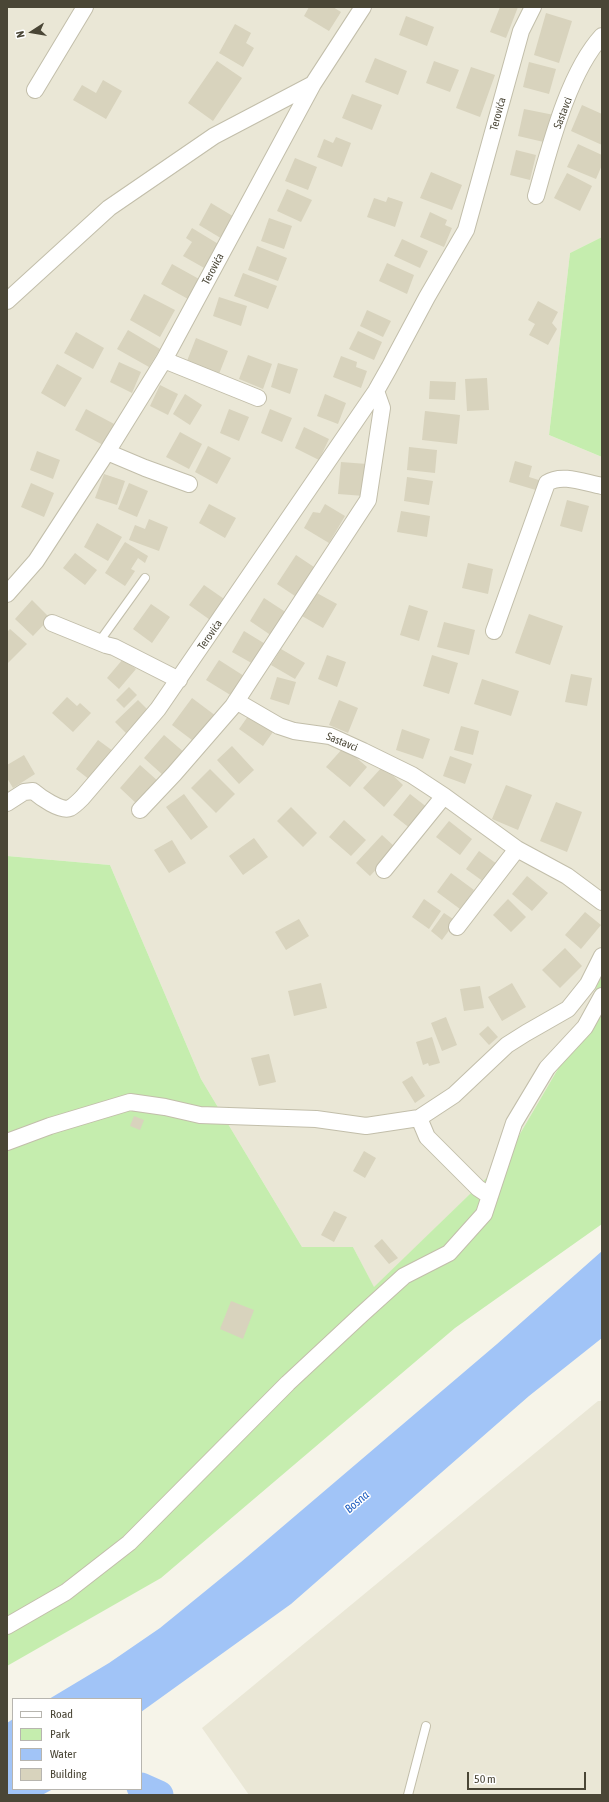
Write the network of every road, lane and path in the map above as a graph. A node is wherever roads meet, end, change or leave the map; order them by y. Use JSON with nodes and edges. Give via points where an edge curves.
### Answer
{"nodes":[{"id":1,"x":85,"y":7,"type":"edge"},
{"id":2,"x":363,"y":7,"type":"edge"},
{"id":3,"x":533,"y":7,"type":"edge"},
{"id":4,"x":602,"y":36,"type":"edge"},
{"id":5,"x":313,"y":84,"type":"junction"},
{"id":6,"x":35,"y":90,"type":"dead end"},
{"id":7,"x":536,"y":196,"type":"dead end"},
{"id":8,"x":9,"y":299,"type":"edge"},
{"id":9,"x":164,"y":360,"type":"junction"},
{"id":10,"x":376,"y":391,"type":"junction"},
{"id":11,"x":258,"y":398,"type":"dead end"},
{"id":12,"x":107,"y":452,"type":"junction"},
{"id":13,"x":189,"y":484,"type":"dead end"},
{"id":14,"x":602,"y":486,"type":"edge"},
{"id":15,"x":145,"y":578,"type":"dead end"},
{"id":16,"x":7,"y":594,"type":"edge"},
{"id":17,"x":52,"y":623,"type":"dead end"},
{"id":18,"x":494,"y":631,"type":"dead end"},
{"id":19,"x":99,"y":642,"type":"junction"},
{"id":20,"x":179,"y":680,"type":"junction"},
{"id":21,"x":236,"y":701,"type":"junction"},
{"id":22,"x":444,"y":796,"type":"junction"},
{"id":23,"x":7,"y":803,"type":"edge"},
{"id":24,"x":140,"y":810,"type":"dead end"},
{"id":25,"x":517,"y":849,"type":"junction"},
{"id":26,"x":384,"y":870,"type":"dead end"},
{"id":27,"x":602,"y":902,"type":"edge"},
{"id":28,"x":457,"y":927,"type":"dead end"},
{"id":29,"x":601,"y":963,"type":"edge"},
{"id":30,"x":602,"y":996,"type":"edge"},
{"id":31,"x":602,"y":1020,"type":"edge"},
{"id":32,"x":585,"y":1027,"type":"junction"},
{"id":33,"x":419,"y":1118,"type":"junction"},
{"id":34,"x":7,"y":1142,"type":"edge"},
{"id":35,"x":490,"y":1196,"type":"junction"},
{"id":36,"x":7,"y":1626,"type":"edge"},
{"id":37,"x":426,"y":1726,"type":"dead end"},
{"id":38,"x":408,"y":1795,"type":"edge"}],
"edges":[{"from":1,"to":6,"type":"street"},
{"from":2,"to":5,"type":"street","name":"Terovića"},
{"from":3,"to":10,"type":"street","name":"Terovića","via":[[521,31],[466,230]]},
{"from":4,"to":7,"type":"street","name":"Sastavci","via":[[595,43],[581,68],[562,112]]},
{"from":5,"to":8,"type":"street","name":"Terovića","via":[[214,136],[109,208]]},
{"from":5,"to":9,"type":"street","name":"Terovića"},
{"from":9,"to":11,"type":"street"},
{"from":9,"to":12,"type":"street","name":"Terovića"},
{"from":10,"to":20,"type":"street","name":"Terovića"},
{"from":10,"to":21,"type":"street","via":[[382,408],[368,500]]},
{"from":12,"to":13,"type":"street"},
{"from":12,"to":16,"type":"street","name":"Terovića","via":[[36,561]]},
{"from":14,"to":18,"type":"street","via":[[560,478],[547,483]]},
{"from":15,"to":19,"type":"lane"},
{"from":17,"to":19,"type":"street"},
{"from":19,"to":20,"type":"street"},
{"from":20,"to":23,"type":"street","name":"Terovića","via":[[153,715],[82,798],[70,808],[55,806],[33,791],[24,792]]},
{"from":21,"to":22,"type":"street","name":"Sastavci","via":[[286,729],[330,736],[345,742],[412,775]]},
{"from":21,"to":24,"type":"street"},
{"from":22,"to":25,"type":"street","name":"Sastavci"},
{"from":22,"to":26,"type":"street"},
{"from":25,"to":27,"type":"street","name":"Sastavci","via":[[567,876]]},
{"from":25,"to":28,"type":"street"},
{"from":29,"to":33,"type":"street","via":[[568,1009],[507,1045],[454,1095]]},
{"from":30,"to":32,"type":"street"},
{"from":31,"to":32,"type":"street"},
{"from":32,"to":35,"type":"street","via":[[547,1068],[514,1123]]},
{"from":33,"to":34,"type":"street","via":[[366,1126],[316,1119],[200,1115],[130,1102]]},
{"from":33,"to":35,"type":"street","via":[[427,1137],[478,1188]]},
{"from":35,"to":36,"type":"street","via":[[484,1214],[449,1253],[404,1276],[288,1383],[129,1543],[66,1592]]},
{"from":37,"to":38,"type":"lane"}]}
